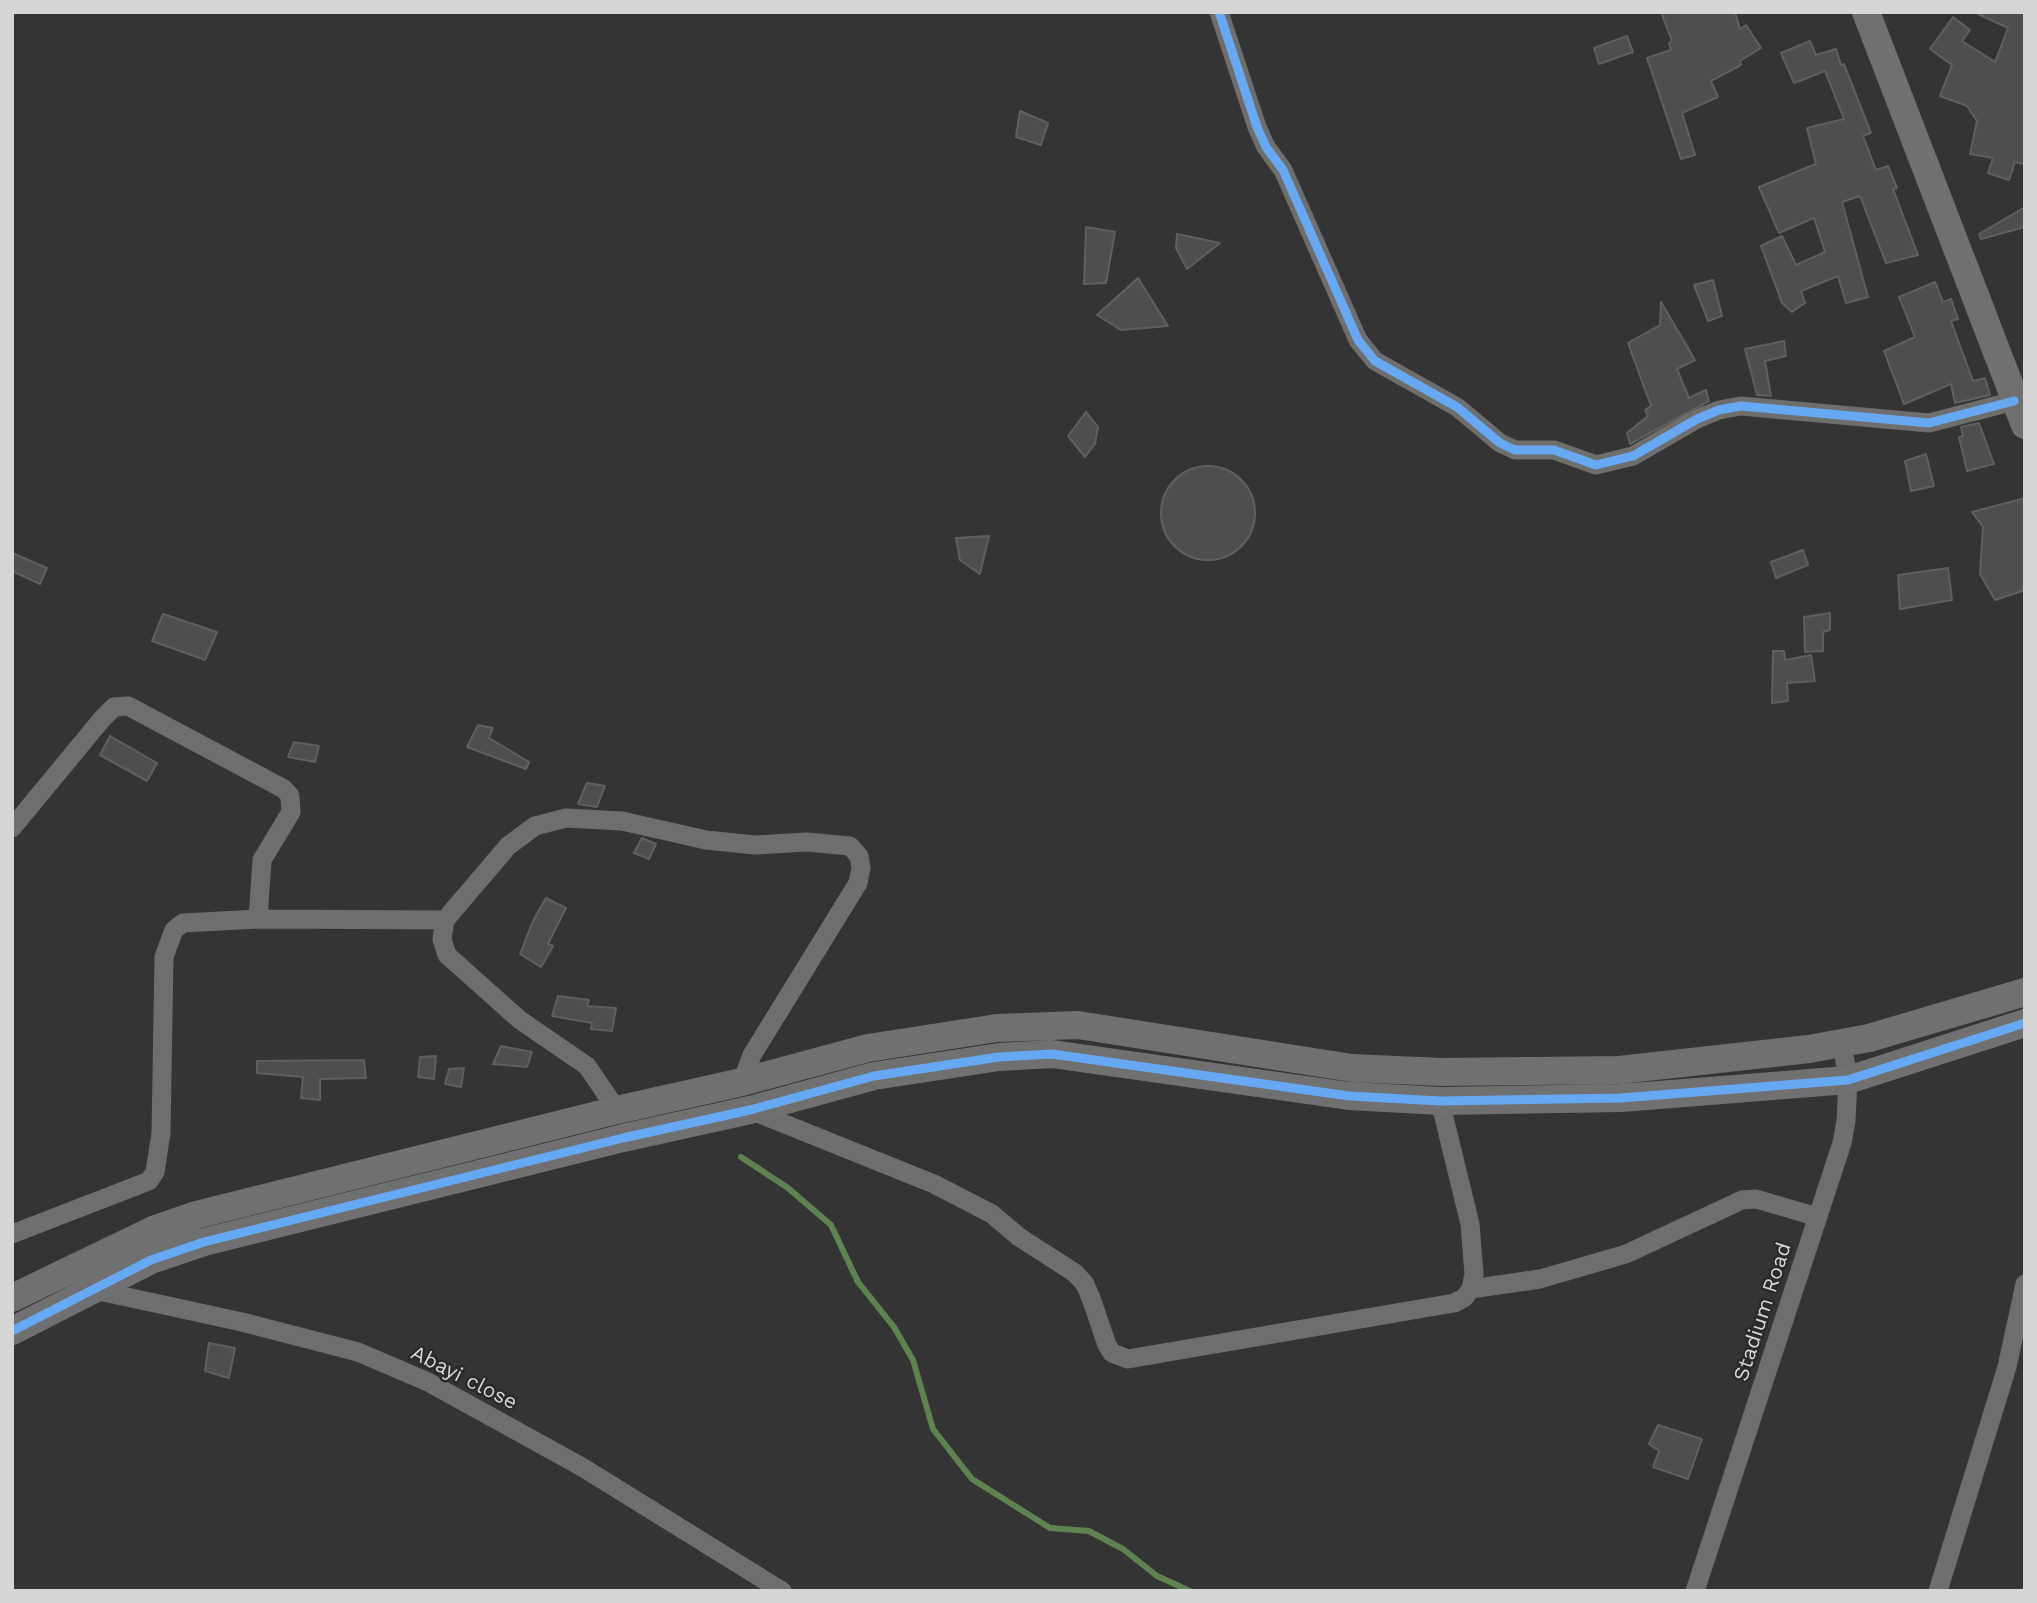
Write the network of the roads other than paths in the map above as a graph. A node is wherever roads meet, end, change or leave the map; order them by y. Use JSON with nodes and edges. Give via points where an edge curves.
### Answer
{"nodes":[{"id":1,"x":1219,"y":12,"type":"edge"},
{"id":2,"x":1866,"y":12,"type":"edge"},
{"id":3,"x":2019,"y":413,"type":"edge"},
{"id":4,"x":12,"y":828,"type":"edge"},
{"id":5,"x":258,"y":919,"type":"junction"},
{"id":6,"x":445,"y":920,"type":"junction"},
{"id":7,"x":2025,"y":992,"type":"edge"},
{"id":8,"x":2025,"y":1023,"type":"edge"},
{"id":9,"x":1842,"y":1043,"type":"junction"},
{"id":10,"x":1848,"y":1080,"type":"junction"},
{"id":11,"x":742,"y":1082,"type":"junction"},
{"id":12,"x":1440,"y":1101,"type":"junction"},
{"id":13,"x":617,"y":1110,"type":"junction"},
{"id":14,"x":750,"y":1110,"type":"junction"},
{"id":15,"x":1818,"y":1216,"type":"junction"},
{"id":16,"x":12,"y":1234,"type":"edge"},
{"id":17,"x":2025,"y":1284,"type":"edge"},
{"id":18,"x":90,"y":1289,"type":"junction"},
{"id":19,"x":1471,"y":1289,"type":"junction"},
{"id":20,"x":13,"y":1297,"type":"edge"},
{"id":21,"x":12,"y":1331,"type":"edge"},
{"id":22,"x":782,"y":1591,"type":"edge"},
{"id":23,"x":1695,"y":1591,"type":"edge"},
{"id":24,"x":1938,"y":1591,"type":"edge"}],
"edges":[{"from":1,"to":3,"type":"street","via":[[1257,127],[1283,170],[1358,340],[1376,361],[1457,407],[1500,443],[1515,450],[1554,450],[1596,465],[1633,456],[1697,419],[1741,406],[1917,423]]},
{"from":2,"to":3,"type":"street"},
{"from":4,"to":5,"type":"street","via":[[102,719],[114,707],[128,706],[290,796],[291,812],[262,860]]},
{"from":5,"to":6,"type":"street"},
{"from":5,"to":16,"type":"street","via":[[183,923],[168,942],[161,1133],[155,1172],[149,1181]]},
{"from":6,"to":11,"type":"street","via":[[508,846],[534,826],[566,818],[622,821],[706,841],[850,846],[862,868],[859,883],[752,1055]]},
{"from":6,"to":13,"type":"street","via":[[442,939],[447,955],[520,1020],[587,1066]]},
{"from":7,"to":9,"type":"street"},
{"from":8,"to":10,"type":"street"},
{"from":9,"to":10,"type":"street","name":"Stadium Road"},
{"from":9,"to":11,"type":"street","via":[[1619,1070],[1441,1072],[1352,1068],[1141,1032],[1054,1025],[997,1028],[869,1048]]},
{"from":10,"to":12,"type":"street","via":[[1621,1098]]},
{"from":10,"to":15,"type":"street","name":"Stadium Road","via":[[1842,1143]]},
{"from":11,"to":13,"type":"street"},
{"from":12,"to":14,"type":"street","via":[[1349,1096],[1052,1054],[999,1057],[874,1076]]},
{"from":12,"to":19,"type":"street","via":[[1470,1224]]},
{"from":13,"to":20,"type":"street","via":[[195,1215],[153,1230]]},
{"from":14,"to":18,"type":"street","via":[[204,1242],[151,1260]]},
{"from":14,"to":19,"type":"street","via":[[934,1184],[992,1214],[1085,1284],[1107,1346],[1128,1359],[1454,1303]]},
{"from":15,"to":19,"type":"street","via":[[1756,1199],[1742,1200],[1626,1254],[1540,1279]]},
{"from":15,"to":23,"type":"street","name":"Stadium Road"},
{"from":17,"to":24,"type":"street","via":[[2007,1367]]},
{"from":18,"to":21,"type":"street"},
{"from":18,"to":22,"type":"street","name":"Abayi close","via":[[242,1321],[358,1352],[428,1382],[582,1467]]}]}
